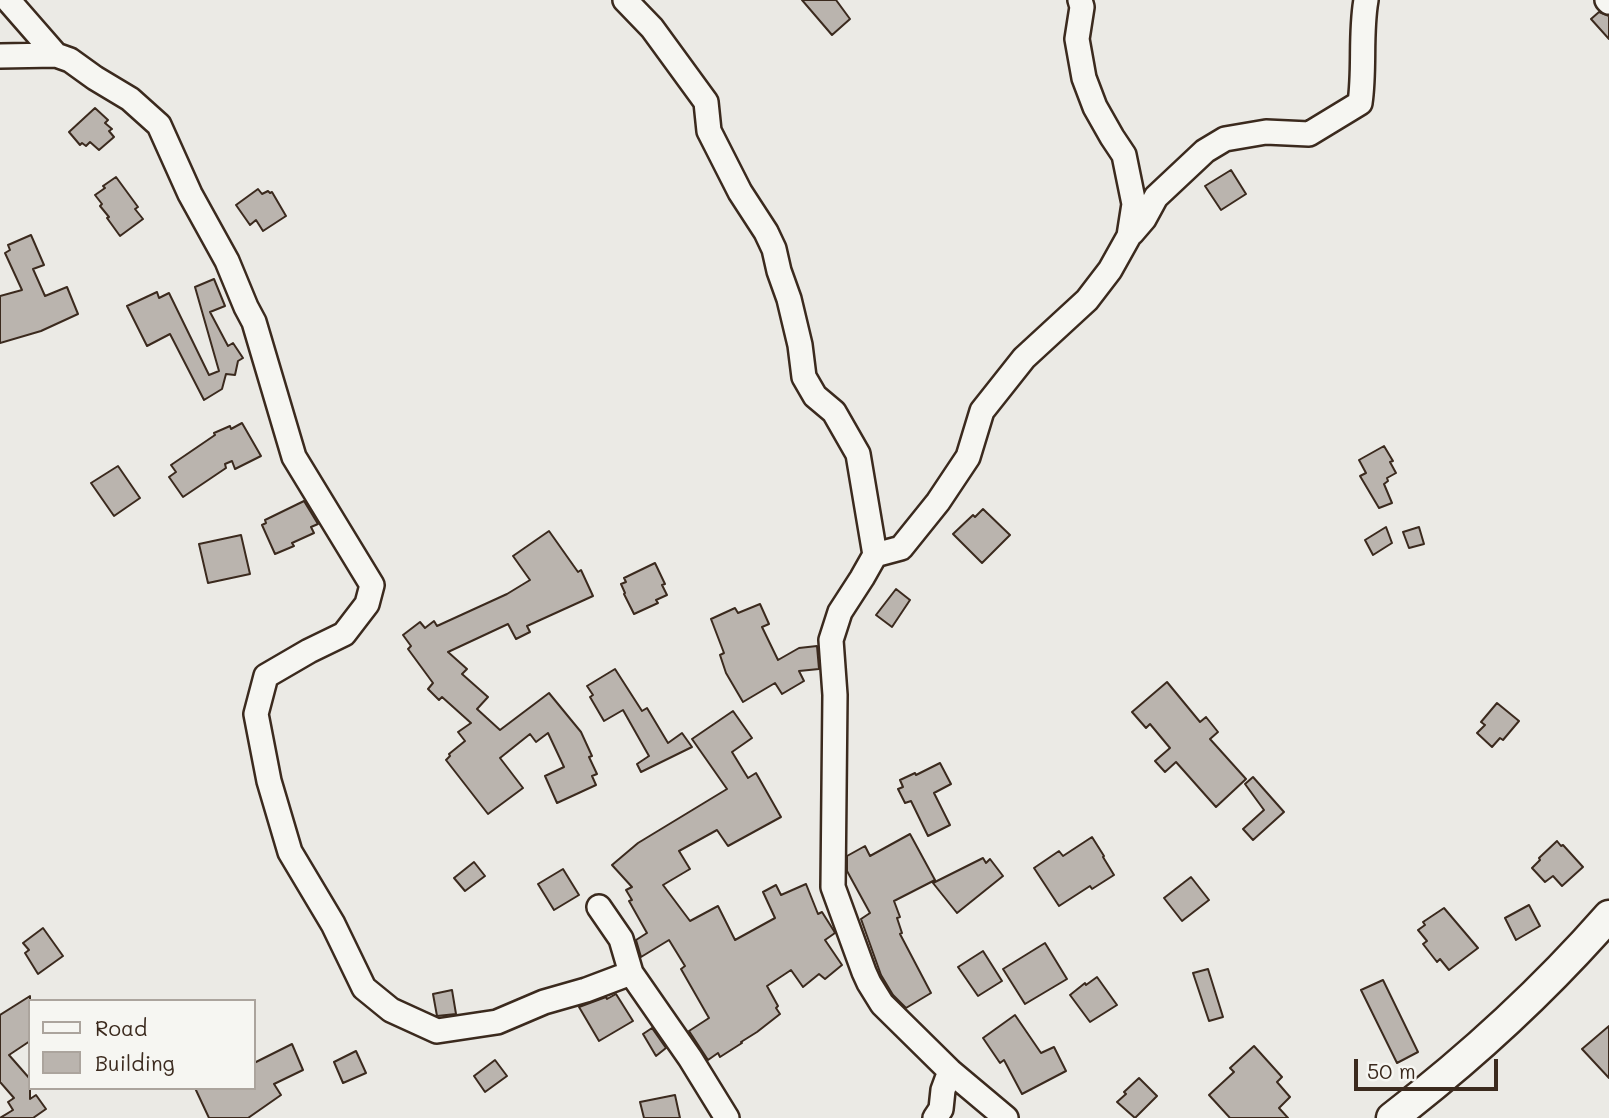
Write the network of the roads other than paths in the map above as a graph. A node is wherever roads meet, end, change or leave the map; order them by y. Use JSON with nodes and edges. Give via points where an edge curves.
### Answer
{"nodes":[{"id":1,"x":8,"y":0,"type":"edge"},
{"id":2,"x":625,"y":0,"type":"edge"},
{"id":3,"x":1080,"y":0,"type":"edge"},
{"id":4,"x":1366,"y":0,"type":"edge"},
{"id":5,"x":0,"y":55,"type":"edge"},
{"id":6,"x":56,"y":55,"type":"junction"},
{"id":7,"x":1129,"y":236,"type":"junction"},
{"id":8,"x":875,"y":555,"type":"junction"},
{"id":9,"x":599,"y":907,"type":"dead end"},
{"id":10,"x":1609,"y":916,"type":"edge"},
{"id":11,"x":631,"y":973,"type":"junction"},
{"id":12,"x":950,"y":1071,"type":"junction"},
{"id":13,"x":727,"y":1118,"type":"edge"},
{"id":14,"x":934,"y":1118,"type":"edge"},
{"id":15,"x":1006,"y":1118,"type":"edge"},
{"id":16,"x":1392,"y":1118,"type":"edge"}],
"edges":[{"from":1,"to":6,"type":"street"},
{"from":2,"to":8,"type":"street","via":[[652,28],[706,102],[709,131],[774,249],[804,377],[815,396],[834,412],[858,454]]},
{"from":3,"to":7,"type":"street","via":[[1077,38],[1084,78],[1095,107],[1125,155],[1134,204]]},
{"from":4,"to":7,"type":"street","via":[[1360,103],[1309,134],[1266,132],[1225,139],[1205,151],[1156,197]]},
{"from":5,"to":6,"type":"street"},
{"from":6,"to":11,"type":"street","via":[[130,99],[159,125],[254,322],[294,457],[372,585],[366,604],[344,634],[266,676],[256,714],[290,852],[364,988],[391,1010],[437,1031],[497,1022]]},
{"from":7,"to":8,"type":"street","via":[[1087,300],[1024,358],[982,411],[968,457],[938,502],[901,548]]},
{"from":8,"to":12,"type":"street","via":[[840,612],[831,639],[835,695],[833,887],[864,972],[882,1004]]},
{"from":9,"to":11,"type":"street","via":[[621,939]]},
{"from":10,"to":16,"type":"street","via":[[1576,954],[1451,1072]]},
{"from":11,"to":13,"type":"street"},
{"from":12,"to":14,"type":"street","via":[[941,1109]]},
{"from":12,"to":15,"type":"street"}]}
